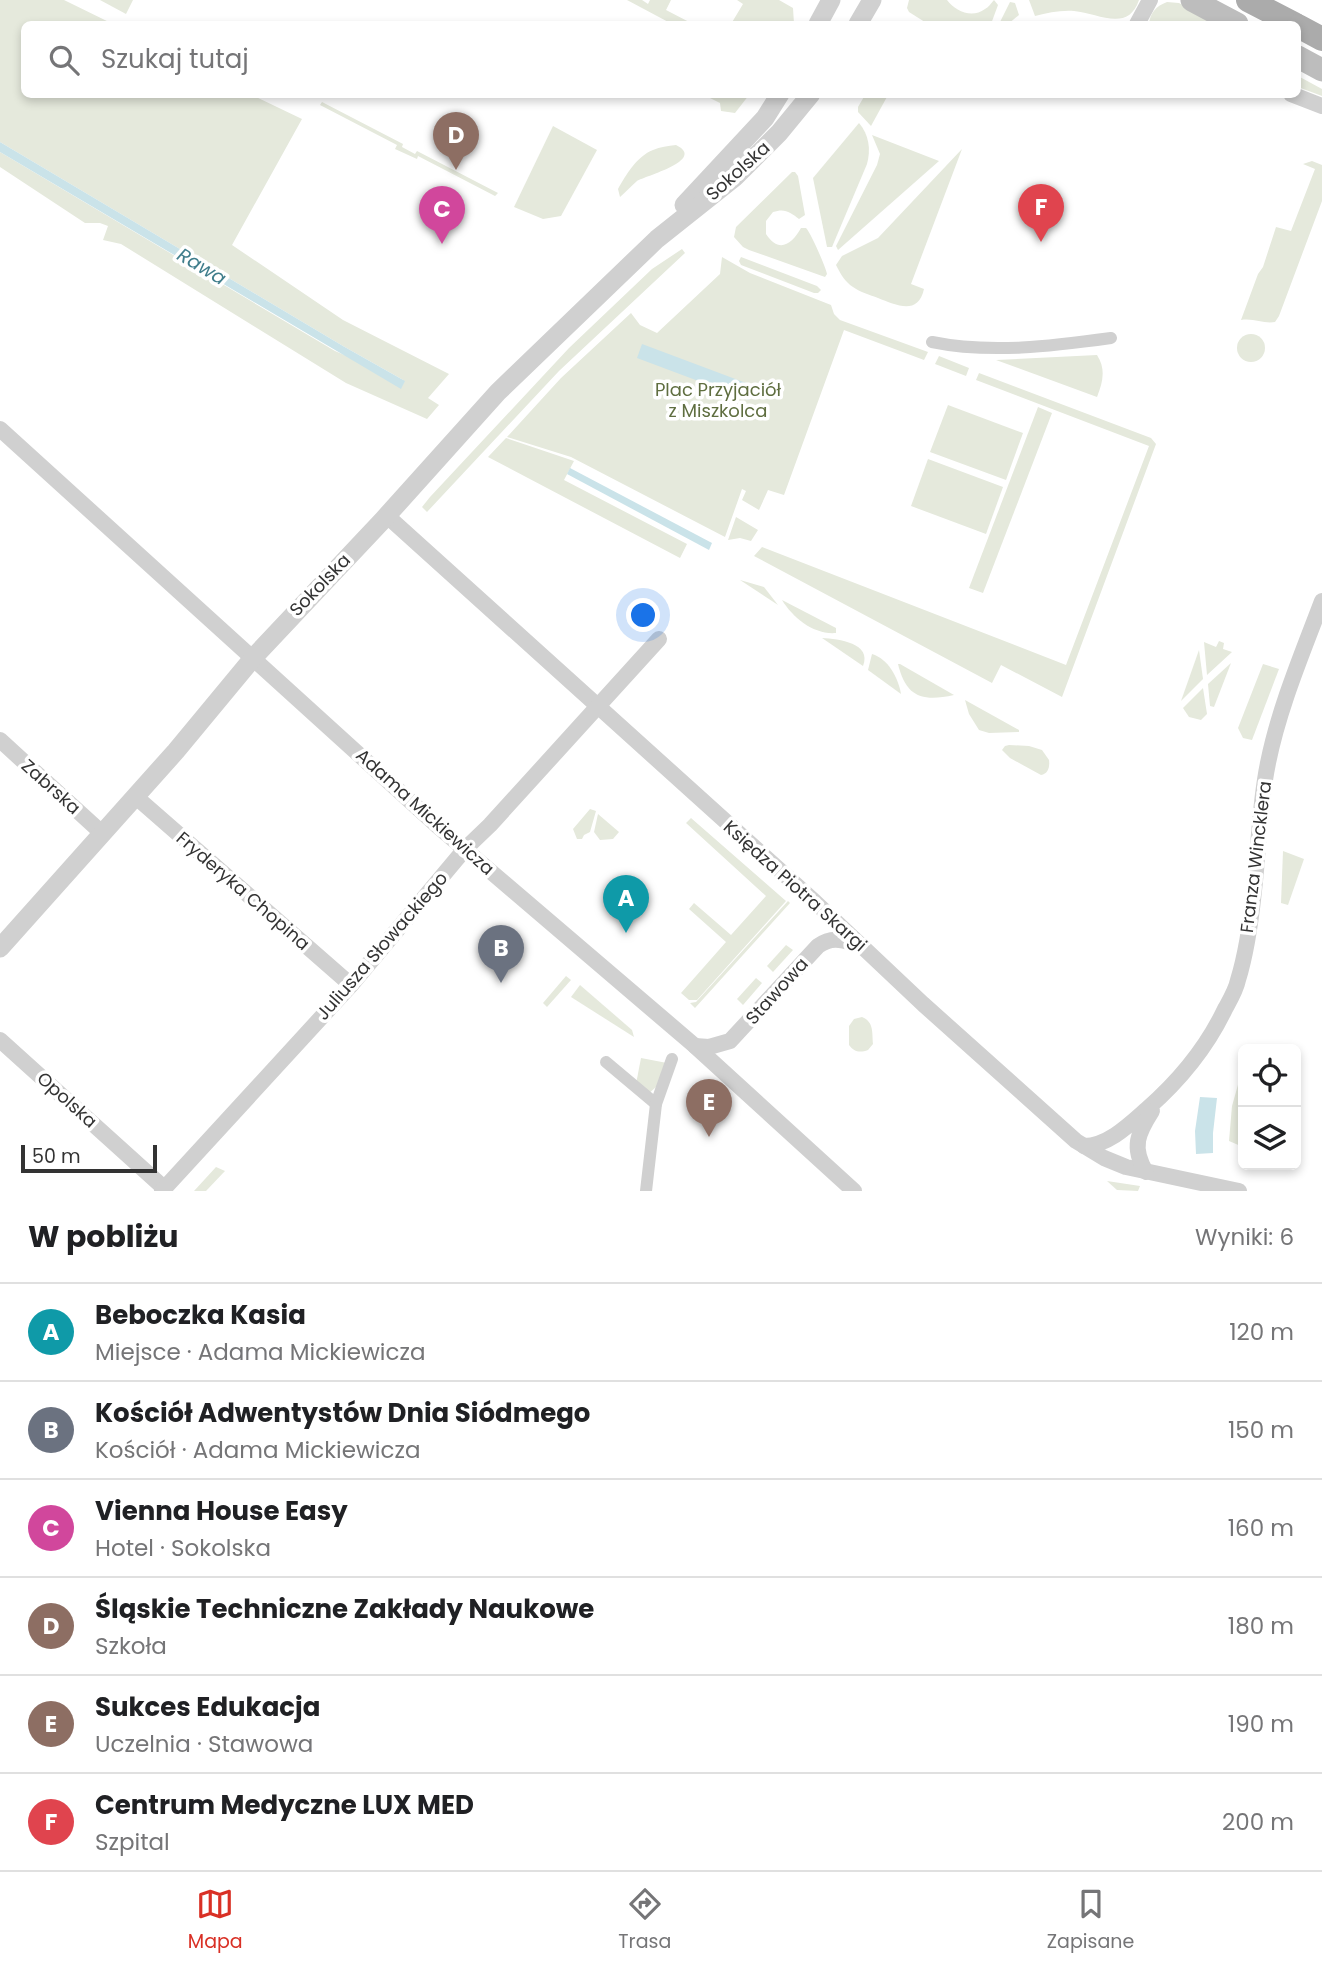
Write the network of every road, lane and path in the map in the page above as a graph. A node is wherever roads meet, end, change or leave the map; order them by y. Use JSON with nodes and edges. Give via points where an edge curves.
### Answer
{"nodes":[{"id":1,"x":831,"y":0,"type":"edge"},
{"id":2,"x":872,"y":0,"type":"edge"},
{"id":3,"x":1150,"y":0,"type":"edge"},
{"id":4,"x":1192,"y":0,"type":"edge"},
{"id":5,"x":1248,"y":0,"type":"edge"},
{"id":6,"x":820,"y":21,"type":"edge"},
{"id":7,"x":860,"y":21,"type":"edge"},
{"id":8,"x":1140,"y":21,"type":"edge"},
{"id":9,"x":1231,"y":21,"type":"edge"},
{"id":10,"x":1288,"y":21,"type":"edge"},
{"id":11,"x":1301,"y":28,"type":"edge"},
{"id":12,"x":1322,"y":39,"type":"edge"},
{"id":13,"x":1301,"y":59,"type":"edge"},
{"id":14,"x":1322,"y":70,"type":"edge"},
{"id":15,"x":778,"y":98,"type":"edge"},
{"id":16,"x":808,"y":98,"type":"edge"},
{"id":17,"x":1301,"y":98,"type":"edge"},
{"id":18,"x":1322,"y":106,"type":"edge"},
{"id":19,"x":657,"y":239,"type":"junction"},
{"id":20,"x":1111,"y":338,"type":"dead end"},
{"id":21,"x":932,"y":342,"type":"dead end"},
{"id":22,"x":0,"y":429,"type":"edge"},
{"id":23,"x":386,"y":515,"type":"junction"},
{"id":24,"x":1322,"y":601,"type":"edge"},
{"id":25,"x":659,"y":639,"type":"dead end"},
{"id":26,"x":253,"y":658,"type":"junction"},
{"id":27,"x":597,"y":707,"type":"junction"},
{"id":28,"x":0,"y":740,"type":"edge"},
{"id":29,"x":136,"y":797,"type":"junction"},
{"id":30,"x":103,"y":834,"type":"junction"},
{"id":31,"x":465,"y":849,"type":"junction"},
{"id":32,"x":859,"y":945,"type":"junction"},
{"id":33,"x":0,"y":948,"type":"edge"},
{"id":34,"x":351,"y":985,"type":"junction"},
{"id":35,"x":0,"y":1040,"type":"edge"},
{"id":36,"x":695,"y":1046,"type":"junction"},
{"id":37,"x":672,"y":1059,"type":"dead end"},
{"id":38,"x":606,"y":1062,"type":"dead end"},
{"id":39,"x":1161,"y":1097,"type":"junction"},
{"id":40,"x":656,"y":1104,"type":"junction"},
{"id":41,"x":1084,"y":1146,"type":"junction"},
{"id":42,"x":1146,"y":1172,"type":"junction"},
{"id":43,"x":163,"y":1189,"type":"edge"},
{"id":44,"x":646,"y":1191,"type":"edge"},
{"id":45,"x":854,"y":1191,"type":"edge"},
{"id":46,"x":1239,"y":1191,"type":"edge"}],
"edges":[{"from":1,"to":6,"type":"street"},
{"from":2,"to":7,"type":"street"},
{"from":3,"to":8,"type":"street"},
{"from":4,"to":9,"type":"main road"},
{"from":5,"to":10,"type":"main road"},
{"from":11,"to":12,"type":"main road"},
{"from":13,"to":14,"type":"main road"},
{"from":15,"to":19,"type":"street","name":"Sokolska"},
{"from":16,"to":19,"type":"street","name":"Sokolska","via":[[735,177]]},
{"from":17,"to":18,"type":"street"},
{"from":19,"to":23,"type":"street","name":"Sokolska","via":[[498,392]]},
{"from":20,"to":21,"type":"street","via":[[1006,347]]},
{"from":22,"to":26,"type":"street","name":"Adama Mickiewicza"},
{"from":23,"to":26,"type":"street","name":"Sokolska"},
{"from":23,"to":27,"type":"street","name":"Księdza Piotra Skargi"},
{"from":24,"to":39,"type":"street","name":"Franza Wincklera","via":[[1268,761],[1251,921],[1238,983],[1196,1059]]},
{"from":25,"to":27,"type":"street","name":"Juliusza Słowackiego"},
{"from":26,"to":29,"type":"street","name":"Sokolska"},
{"from":26,"to":31,"type":"street","name":"Adama Mickiewicza"},
{"from":27,"to":31,"type":"street","name":"Juliusza Słowackiego"},
{"from":27,"to":32,"type":"street","name":"Księdza Piotra Skargi"},
{"from":28,"to":30,"type":"street","name":"Zabrska"},
{"from":29,"to":30,"type":"street","name":"Sokolska"},
{"from":29,"to":34,"type":"street","name":"Fryderyka Chopina"},
{"from":30,"to":33,"type":"street","name":"Sokolska"},
{"from":31,"to":34,"type":"street","name":"Juliusza Słowackiego"},
{"from":31,"to":36,"type":"street","name":"Adama Mickiewicza"},
{"from":32,"to":36,"type":"street","name":"Stawowa","via":[[826,940],[730,1041]]},
{"from":32,"to":41,"type":"street","name":"Księdza Piotra Skargi"},
{"from":34,"to":43,"type":"street","name":"Juliusza Słowackiego"},
{"from":35,"to":43,"type":"street","name":"Opolska"},
{"from":36,"to":45,"type":"street","name":"Adama Mickiewicza"},
{"from":37,"to":40,"type":"street"},
{"from":38,"to":40,"type":"street"},
{"from":39,"to":41,"type":"street","name":"Franza Wincklera","via":[[1107,1140]]},
{"from":39,"to":42,"type":"street","name":"Franza Wincklera","via":[[1137,1140]]},
{"from":40,"to":44,"type":"street"},
{"from":41,"to":42,"type":"street","name":"Księdza Piotra Skargi"},
{"from":42,"to":46,"type":"street","name":"Księdza Piotra Skargi"}]}
